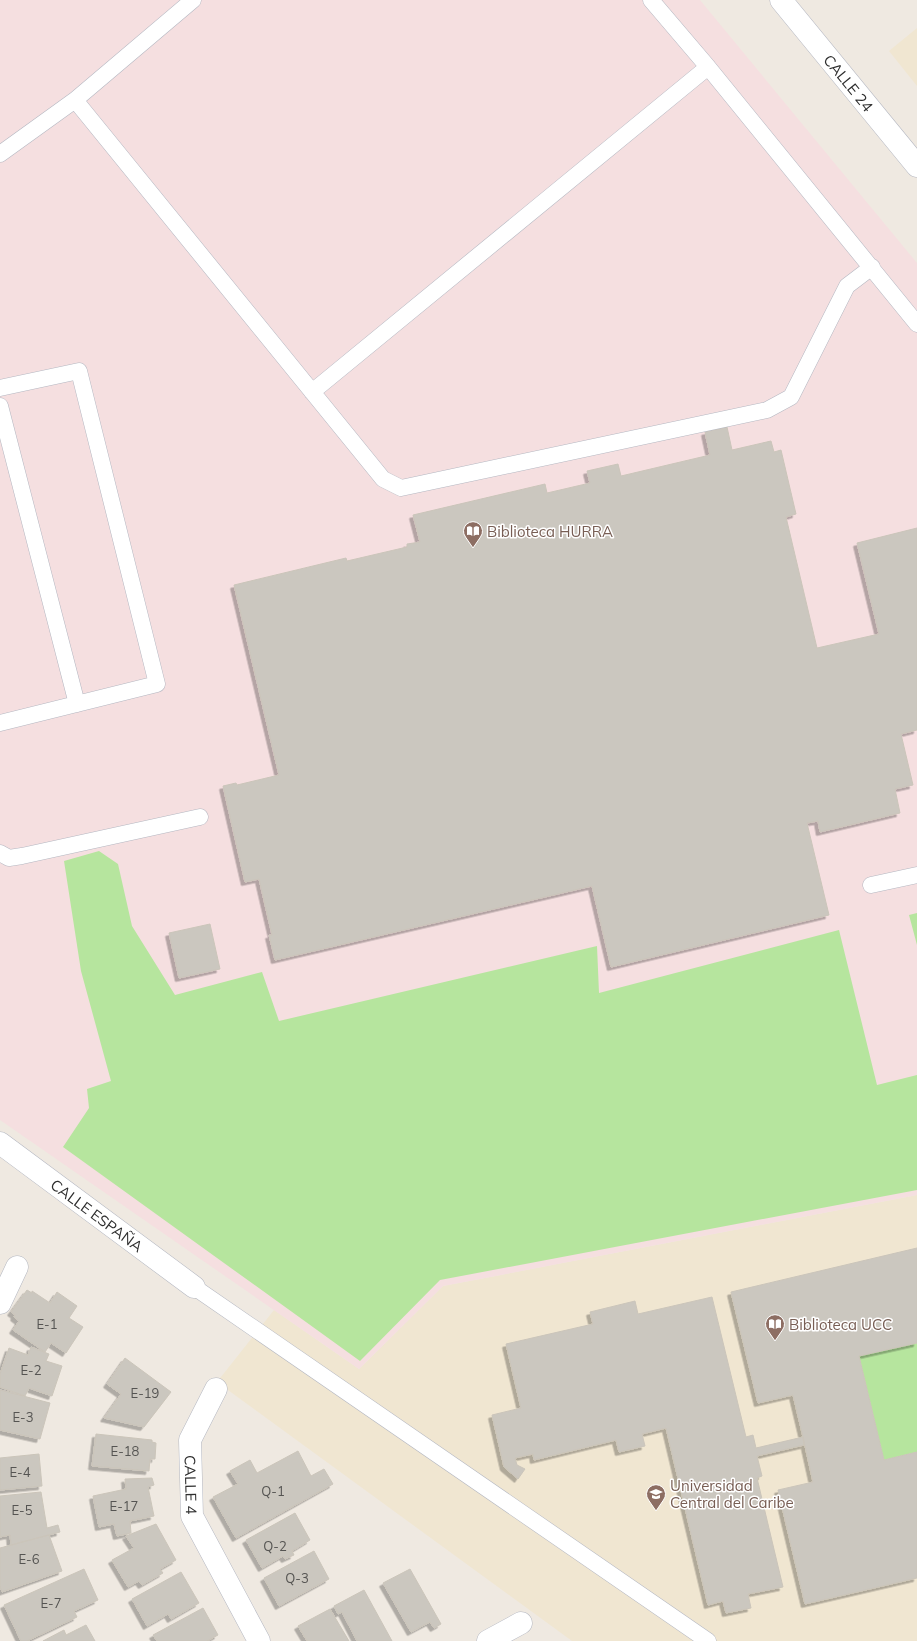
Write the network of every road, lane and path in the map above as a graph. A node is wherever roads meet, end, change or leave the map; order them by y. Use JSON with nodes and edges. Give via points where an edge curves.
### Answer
{"nodes":[{"id":1,"x":193,"y":0,"type":"edge"},
{"id":2,"x":651,"y":0,"type":"edge"},
{"id":3,"x":781,"y":0,"type":"edge"},
{"id":4,"x":708,"y":67,"type":"junction"},
{"id":5,"x":75,"y":100,"type":"junction"},
{"id":6,"x":0,"y":154,"type":"edge"},
{"id":7,"x":917,"y":166,"type":"edge"},
{"id":8,"x":872,"y":267,"type":"junction"},
{"id":9,"x":917,"y":324,"type":"edge"},
{"id":10,"x":0,"y":388,"type":"edge"},
{"id":11,"x":312,"y":392,"type":"junction"},
{"id":12,"x":0,"y":406,"type":"edge"},
{"id":13,"x":76,"y":704,"type":"junction"},
{"id":14,"x":0,"y":723,"type":"edge"},
{"id":15,"x":200,"y":817,"type":"dead end"},
{"id":16,"x":0,"y":853,"type":"edge"},
{"id":17,"x":917,"y":875,"type":"edge"},
{"id":18,"x":872,"y":885,"type":"dead end"},
{"id":19,"x":0,"y":1143,"type":"edge"},
{"id":20,"x":16,"y":1267,"type":"dead end"},
{"id":21,"x":194,"y":1287,"type":"joint"},
{"id":22,"x":0,"y":1303,"type":"edge"},
{"id":23,"x":216,"y":1389,"type":"dead end"},
{"id":24,"x":521,"y":1623,"type":"dead end"},
{"id":25,"x":259,"y":1641,"type":"edge"},
{"id":26,"x":488,"y":1641,"type":"edge"},
{"id":27,"x":708,"y":1641,"type":"edge"}],
"edges":[{"from":1,"to":5,"type":"lane"},
{"from":2,"to":4,"type":"lane"},
{"from":3,"to":7,"type":"street","name":"CALLE 24"},
{"from":4,"to":8,"type":"lane"},
{"from":4,"to":11,"type":"lane"},
{"from":5,"to":6,"type":"lane"},
{"from":5,"to":11,"type":"lane"},
{"from":8,"to":9,"type":"lane"},
{"from":8,"to":11,"type":"lane","via":[[847,286],[791,397],[767,410],[401,488],[383,479]]},
{"from":10,"to":13,"type":"lane","via":[[79,371],[157,684]]},
{"from":12,"to":13,"type":"lane"},
{"from":13,"to":14,"type":"lane"},
{"from":15,"to":16,"type":"lane","via":[[22,856],[9,858]]},
{"from":17,"to":18,"type":"lane"},
{"from":19,"to":21,"type":"street","name":"CALLE ESPAÑA"},
{"from":20,"to":22,"type":"street"},
{"from":21,"to":27,"type":"lane"},
{"from":23,"to":25,"type":"street","name":"CALLE 4","via":[[190,1440],[192,1516]]},
{"from":24,"to":26,"type":"street"}]}
